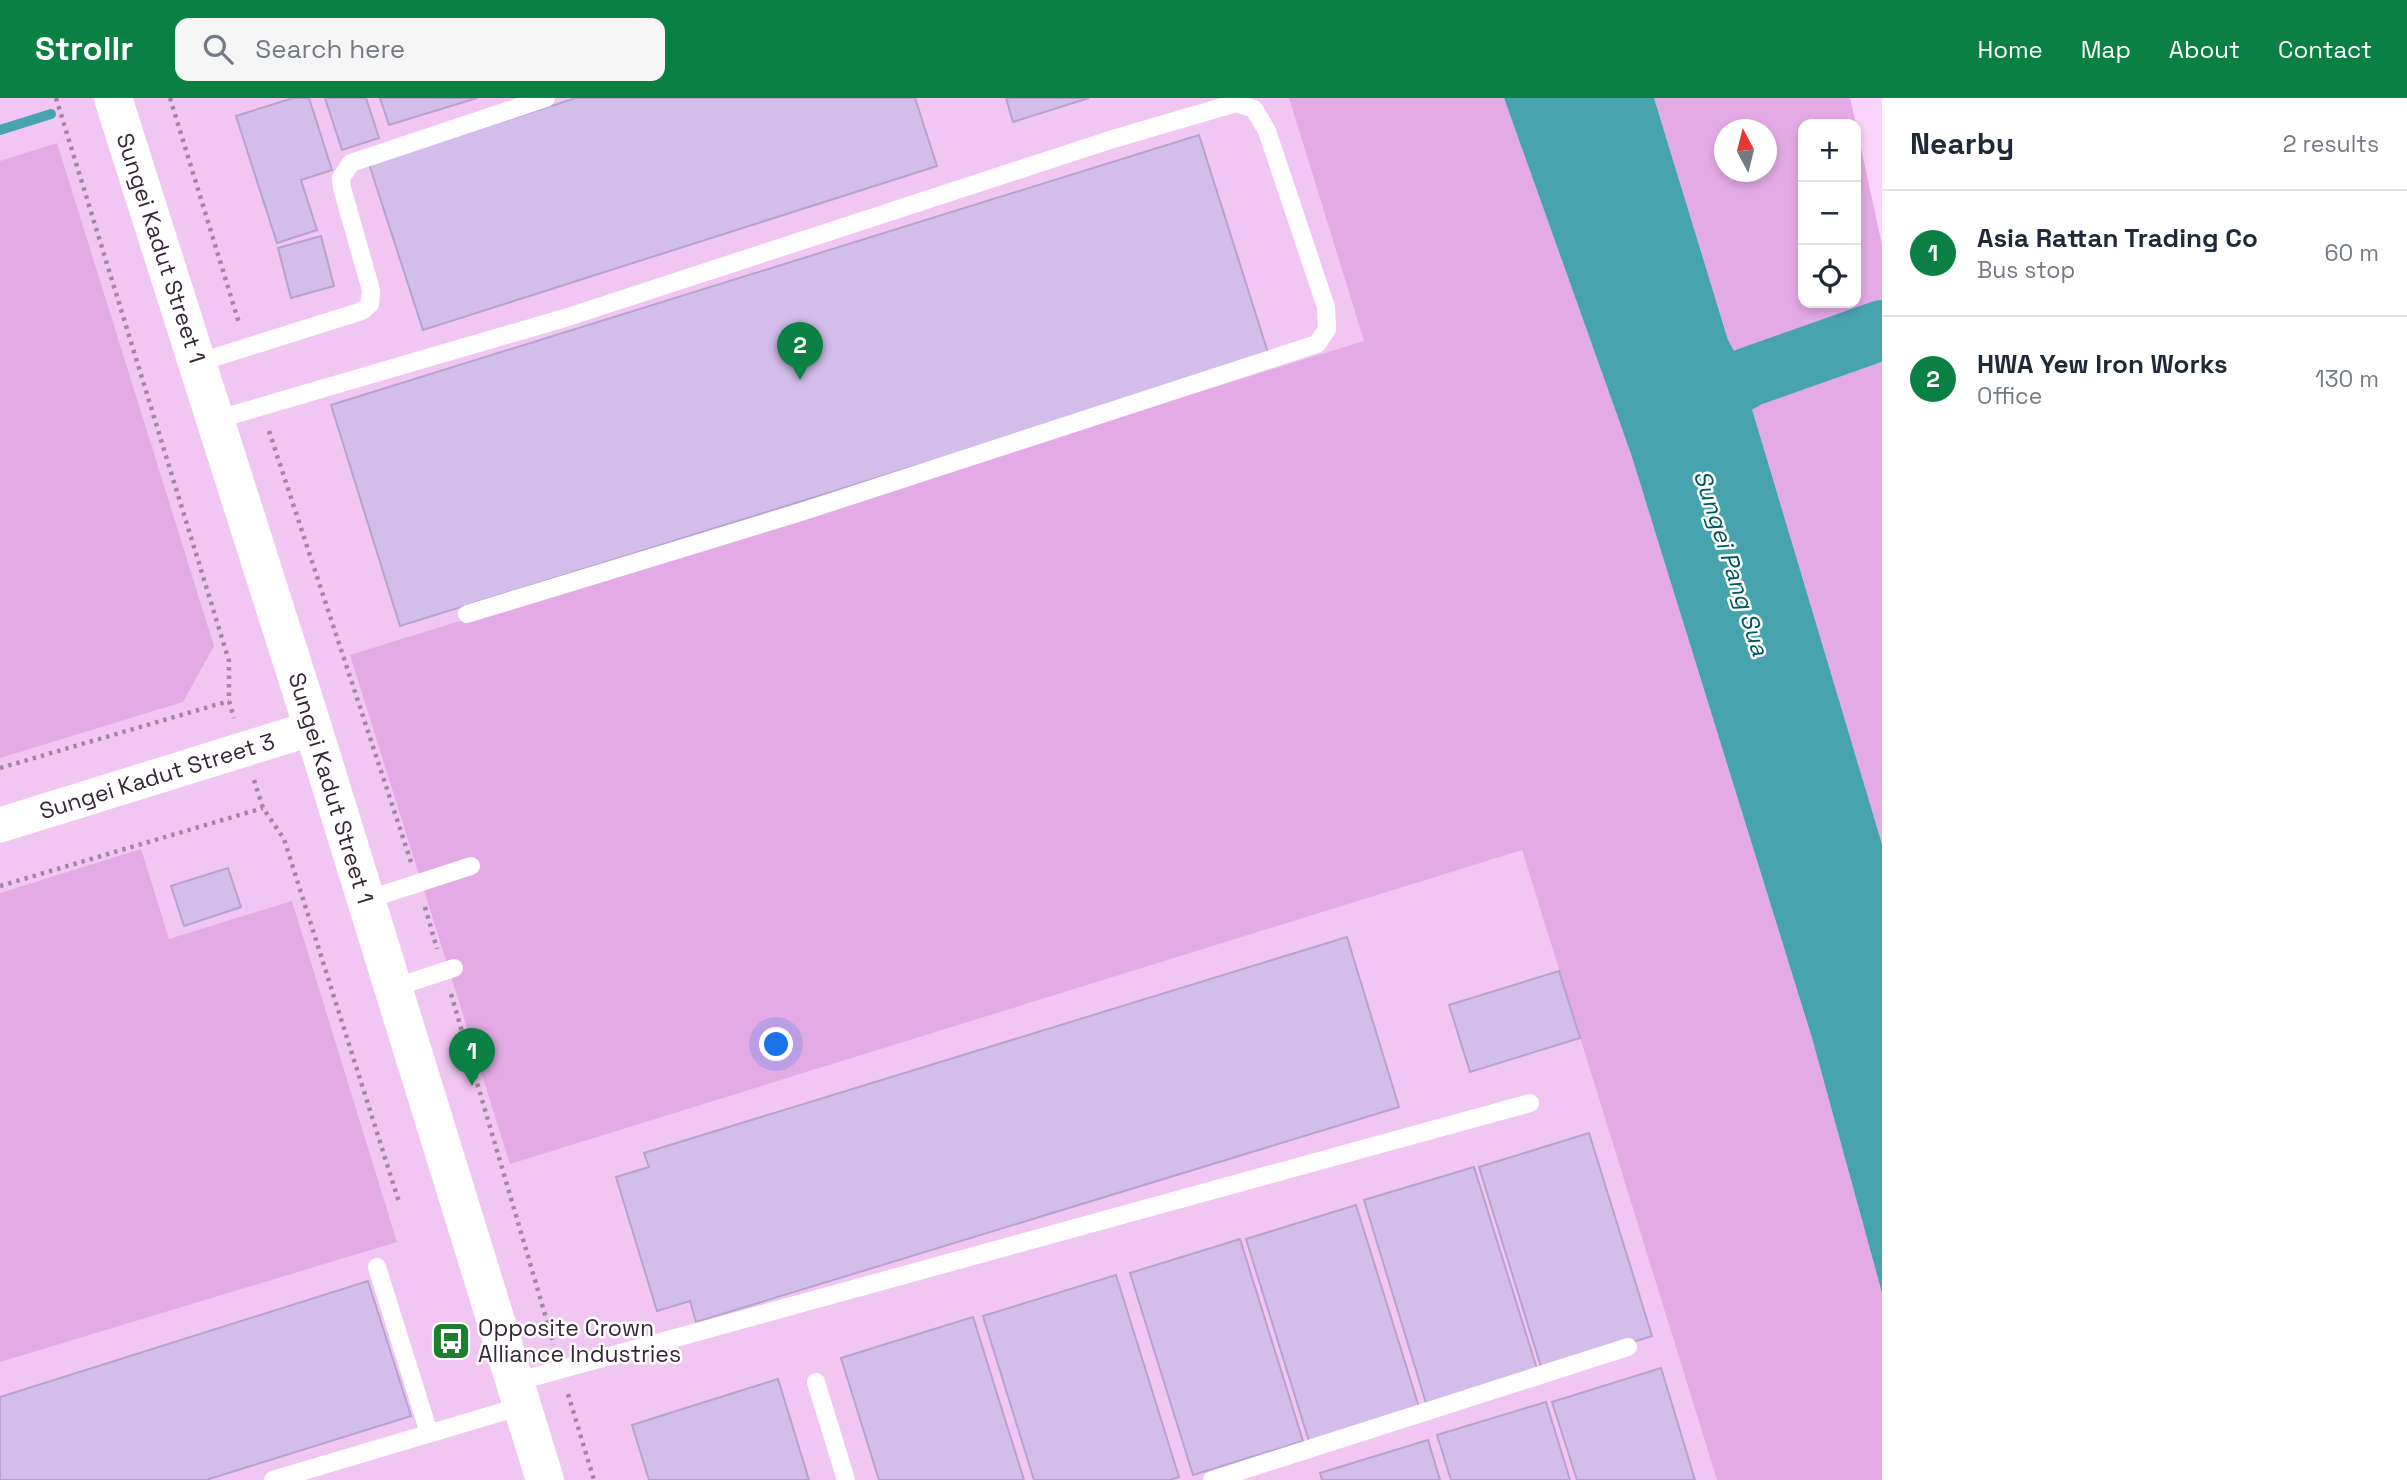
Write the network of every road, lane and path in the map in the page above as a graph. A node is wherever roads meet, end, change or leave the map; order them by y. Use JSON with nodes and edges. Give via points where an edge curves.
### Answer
{"nodes":[{"id":1,"x":56,"y":98,"type":"edge"},
{"id":2,"x":113,"y":98,"type":"edge"},
{"id":3,"x":170,"y":98,"type":"edge"},
{"id":4,"x":546,"y":98,"type":"edge"},
{"id":5,"x":242,"y":349,"type":"junction"},
{"id":6,"x":197,"y":363,"type":"junction"},
{"id":7,"x":261,"y":407,"type":"junction"},
{"id":8,"x":215,"y":420,"type":"junction"},
{"id":9,"x":467,"y":614,"type":"dead end"},
{"id":10,"x":229,"y":701,"type":"junction"},
{"id":11,"x":313,"y":728,"type":"junction"},
{"id":12,"x":244,"y":750,"type":"junction"},
{"id":13,"x":0,"y":768,"type":"edge"},
{"id":14,"x":263,"y":808,"type":"junction"},
{"id":15,"x":0,"y":824,"type":"edge"},
{"id":16,"x":471,"y":866,"type":"dead end"},
{"id":17,"x":418,"y":883,"type":"junction"},
{"id":18,"x":0,"y":886,"type":"edge"},
{"id":19,"x":366,"y":900,"type":"junction"},
{"id":20,"x":449,"y":970,"type":"junction"},
{"id":21,"x":393,"y":988,"type":"junction"},
{"id":22,"x":1530,"y":1103,"type":"dead end"},
{"id":23,"x":399,"y":1202,"type":"dead end"},
{"id":24,"x":377,"y":1267,"type":"dead end"},
{"id":25,"x":1628,"y":1348,"type":"dead end"},
{"id":26,"x":561,"y":1369,"type":"junction"},
{"id":27,"x":816,"y":1382,"type":"dead end"},
{"id":28,"x":519,"y":1394,"type":"junction"},
{"id":29,"x":429,"y":1433,"type":"junction"},
{"id":30,"x":272,"y":1480,"type":"edge"},
{"id":31,"x":545,"y":1480,"type":"edge"},
{"id":32,"x":594,"y":1480,"type":"edge"},
{"id":33,"x":846,"y":1480,"type":"edge"},
{"id":34,"x":1212,"y":1480,"type":"edge"}],
"edges":[{"from":1,"to":10,"type":"path","via":[[229,661]]},
{"from":2,"to":6,"type":"street","name":"Sungei Kadut Street 1"},
{"from":3,"to":5,"type":"path","via":[[239,321],[237,336]]},
{"from":4,"to":5,"type":"lane","via":[[351,163],[341,178],[342,188],[371,290],[370,304],[362,311]]},
{"from":5,"to":6,"type":"lane"},
{"from":6,"to":8,"type":"street","name":"Sungei Kadut Street 1"},
{"from":7,"to":8,"type":"lane"},
{"from":7,"to":9,"type":"lane","via":[[568,317],[1113,139],[1236,103],[1254,109],[1267,131],[1326,307],[1327,329],[1317,344],[801,512]]},
{"from":7,"to":17,"type":"path"},
{"from":8,"to":11,"type":"street","name":"Sungei Kadut Street 1"},
{"from":10,"to":12,"type":"path"},
{"from":10,"to":13,"type":"path"},
{"from":11,"to":12,"type":"street","name":"Sungei Kadut Street 3"},
{"from":11,"to":19,"type":"street","name":"Sungei Kadut Street 1"},
{"from":12,"to":14,"type":"path"},
{"from":12,"to":15,"type":"street","name":"Sungei Kadut Street 3"},
{"from":14,"to":18,"type":"path"},
{"from":14,"to":23,"type":"path","via":[[284,839]]},
{"from":16,"to":17,"type":"lane"},
{"from":17,"to":19,"type":"lane"},
{"from":17,"to":20,"type":"path"},
{"from":19,"to":21,"type":"street","name":"Sungei Kadut Street 1"},
{"from":20,"to":21,"type":"lane"},
{"from":20,"to":26,"type":"path"},
{"from":21,"to":28,"type":"street","name":"Sungei Kadut Street 1"},
{"from":22,"to":26,"type":"lane"},
{"from":24,"to":29,"type":"lane"},
{"from":25,"to":34,"type":"lane"},
{"from":26,"to":28,"type":"lane"},
{"from":26,"to":32,"type":"path"},
{"from":27,"to":33,"type":"lane"},
{"from":28,"to":29,"type":"lane"},
{"from":28,"to":31,"type":"street","name":"Sungei Kadut Street 1"},
{"from":29,"to":30,"type":"lane"}]}
